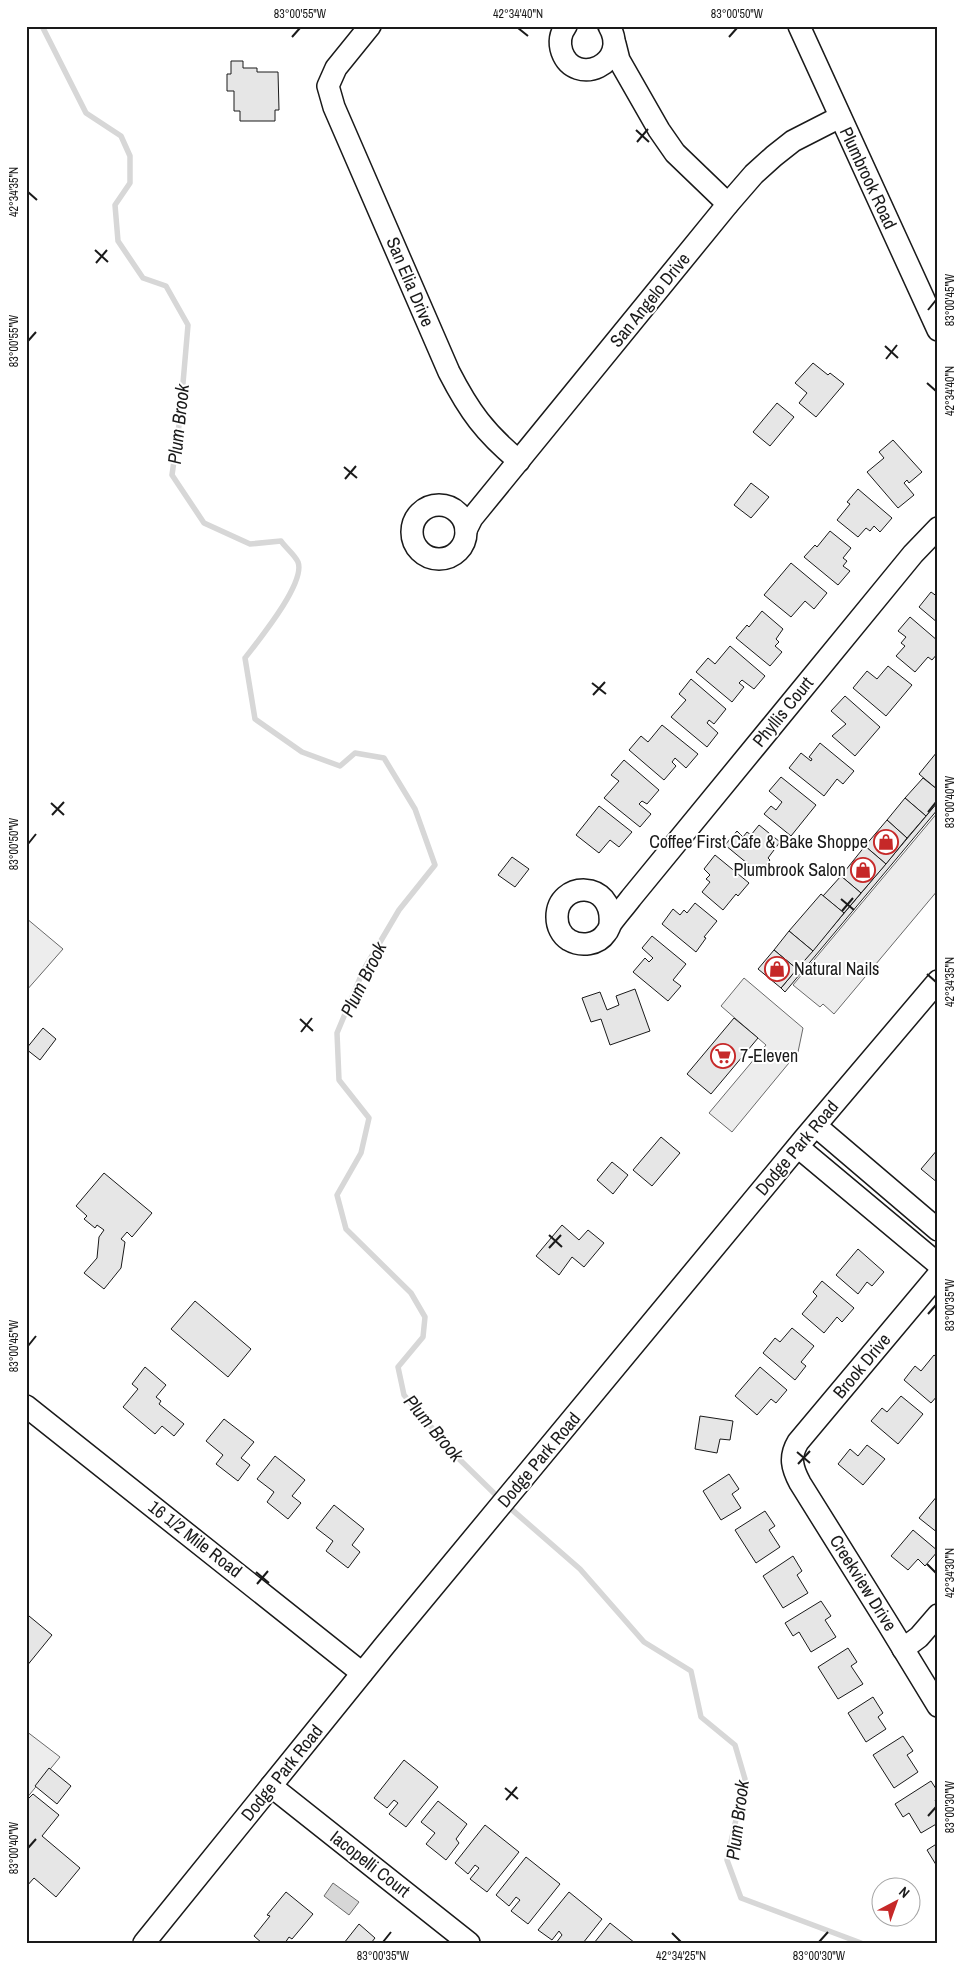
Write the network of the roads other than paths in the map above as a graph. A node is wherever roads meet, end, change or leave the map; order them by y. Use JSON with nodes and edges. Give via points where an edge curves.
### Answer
{"nodes":[{"id":1,"x":370,"y":26,"type":"edge"},
{"id":2,"x":566,"y":26,"type":"edge"},
{"id":3,"x":799,"y":26,"type":"edge"},
{"id":4,"x":612,"y":35,"type":"edge"},
{"id":5,"x":593,"y":70,"type":"junction"},
{"id":6,"x":628,"y":75,"type":"junction"},
{"id":7,"x":840,"y":118,"type":"junction"},
{"id":8,"x":728,"y":204,"type":"junction"},
{"id":9,"x":938,"y":330,"type":"edge"},
{"id":10,"x":519,"y":462,"type":"junction"},
{"id":11,"x":451,"y":508,"type":"junction"},
{"id":12,"x":481,"y":508,"type":"junction"},
{"id":13,"x":938,"y":528,"type":"edge"},
{"id":14,"x":466,"y":530,"type":"junction"},
{"id":15,"x":604,"y":898,"type":"junction"},
{"id":16,"x":631,"y":898,"type":"junction"},
{"id":17,"x":610,"y":924,"type":"junction"},
{"id":18,"x":938,"y":980,"type":"edge"},
{"id":19,"x":816,"y":1126,"type":"junction"},
{"id":20,"x":798,"y":1147,"type":"junction"},
{"id":21,"x":938,"y":1230,"type":"edge"},
{"id":22,"x":938,"y":1264,"type":"edge"},
{"id":23,"x":938,"y":1276,"type":"edge"},
{"id":24,"x":26,"y":1406,"type":"edge"},
{"id":25,"x":791,"y":1459,"type":"joint"},
{"id":26,"x":938,"y":1615,"type":"edge"},
{"id":27,"x":903,"y":1649,"type":"junction"},
{"id":28,"x":362,"y":1673,"type":"junction"},
{"id":29,"x":938,"y":1706,"type":"edge"},
{"id":30,"x":271,"y":1786,"type":"junction"},
{"id":31,"x":144,"y":1943,"type":"edge"},
{"id":32,"x":469,"y":1943,"type":"edge"}],
"edges":[{"from":1,"to":10,"type":"street","name":"San Elia Drive","via":[[336,68],[328,86],[334,107],[461,395],[484,428]]},
{"from":2,"to":5,"type":"street","via":[[560,37],[562,54],[575,67]]},
{"from":3,"to":7,"type":"street","name":"Plumbrook Road"},
{"from":4,"to":5,"type":"street","via":[[613,53]]},
{"from":4,"to":6,"type":"street"},
{"from":5,"to":6,"type":"street","via":[[612,70]]},
{"from":6,"to":8,"type":"street","via":[[658,130],[675,153]]},
{"from":7,"to":8,"type":"street","name":"San Angelo Drive","via":[[800,137],[780,151]]},
{"from":7,"to":9,"type":"street","name":"Plumbrook Road"},
{"from":8,"to":10,"type":"street","name":"San Angelo Drive"},
{"from":10,"to":12,"type":"street","name":"San Angelo Drive"},
{"from":11,"to":12,"type":"street","name":"San Angelo Drive"},
{"from":11,"to":14,"type":"street","via":[[458,513]]},
{"from":11,"to":14,"type":"street","name":"San Angelo Drive","via":[[433,506],[418,514],[411,531],[416,548],[430,558],[448,558],[462,547]]},
{"from":12,"to":14,"type":"street","name":"San Angelo Drive"},
{"from":13,"to":16,"type":"street","name":"Phyllis Court","via":[[913,554]]},
{"from":15,"to":16,"type":"street","name":"Phyllis Court","via":[[617,901]]},
{"from":15,"to":17,"type":"street","via":[[609,906]]},
{"from":15,"to":17,"type":"street","name":"Phyllis Court","via":[[588,890],[570,893],[559,906],[557,923],[566,938],[583,944],[600,939]]},
{"from":16,"to":17,"type":"street","name":"Phyllis Court"},
{"from":18,"to":19,"type":"street","name":"Dodge Park Road"},
{"from":19,"to":20,"type":"street","name":"Dodge Park Road"},
{"from":19,"to":21,"type":"street"},
{"from":20,"to":22,"type":"street"},
{"from":20,"to":28,"type":"street","name":"Dodge Park Road"},
{"from":23,"to":25,"type":"street","name":"Brook Drive","via":[[798,1442]]},
{"from":24,"to":28,"type":"street","name":"16 1/2 Mile Road"},
{"from":25,"to":27,"type":"street","name":"Creekview Drive","via":[[800,1483]]},
{"from":26,"to":27,"type":"street","via":[[919,1637]]},
{"from":27,"to":29,"type":"street","name":"Creekview Drive"},
{"from":28,"to":30,"type":"street","name":"Dodge Park Road"},
{"from":30,"to":31,"type":"street","name":"Dodge Park Road"},
{"from":30,"to":32,"type":"street","name":"Iacopelli Court"}]}
